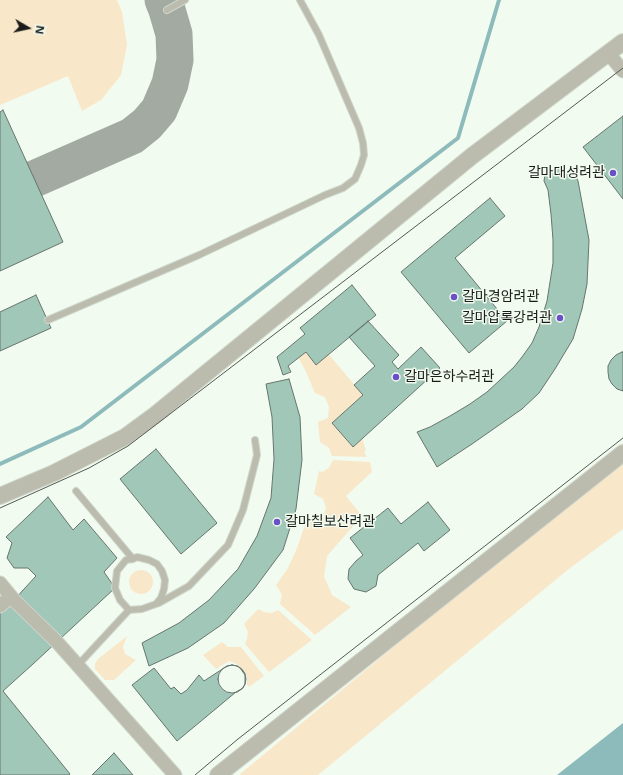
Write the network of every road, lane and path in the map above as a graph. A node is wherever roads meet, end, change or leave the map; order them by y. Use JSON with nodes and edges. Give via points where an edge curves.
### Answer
{"nodes":[{"id":1,"x":185,"y":0,"type":"edge"},
{"id":2,"x":300,"y":0,"type":"edge"},
{"id":3,"x":167,"y":10,"type":"dead end"},
{"id":4,"x":623,"y":42,"type":"edge"},
{"id":5,"x":608,"y":53,"type":"junction"},
{"id":6,"x":623,"y":71,"type":"edge"},
{"id":7,"x":48,"y":320,"type":"dead end"},
{"id":8,"x":255,"y":440,"type":"dead end"},
{"id":9,"x":623,"y":453,"type":"edge"},
{"id":10,"x":76,"y":490,"type":"dead end"},
{"id":11,"x":0,"y":496,"type":"edge"},
{"id":12,"x":133,"y":559,"type":"junction"},
{"id":13,"x":0,"y":583,"type":"edge"},
{"id":14,"x":11,"y":596,"type":"junction"},
{"id":15,"x":156,"y":604,"type":"junction"},
{"id":16,"x":0,"y":606,"type":"edge"},
{"id":17,"x":129,"y":610,"type":"junction"},
{"id":18,"x":77,"y":666,"type":"junction"},
{"id":19,"x":175,"y":775,"type":"edge"},
{"id":20,"x":218,"y":775,"type":"edge"}],
"edges":[{"from":1,"to":3,"type":"lane"},
{"from":2,"to":7,"type":"lane","via":[[319,35],[359,128],[364,155],[355,179],[343,188],[199,255]]},
{"from":4,"to":5,"type":"street"},
{"from":5,"to":6,"type":"street"},
{"from":5,"to":11,"type":"street","via":[[472,156],[155,415],[125,436],[54,473]]},
{"from":8,"to":15,"type":"lane","via":[[256,455],[243,510],[228,545],[189,586]]},
{"from":9,"to":20,"type":"street"},
{"from":10,"to":12,"type":"lane"},
{"from":12,"to":15,"type":"lane","via":[[137,557],[149,560],[157,564],[162,571],[165,580],[164,590]]},
{"from":12,"to":17,"type":"lane","via":[[126,560],[118,571],[115,584],[120,600]]},
{"from":13,"to":14,"type":"street"},
{"from":14,"to":16,"type":"street"},
{"from":14,"to":18,"type":"street"},
{"from":15,"to":17,"type":"lane"},
{"from":17,"to":18,"type":"lane"},
{"from":18,"to":19,"type":"street"}]}
